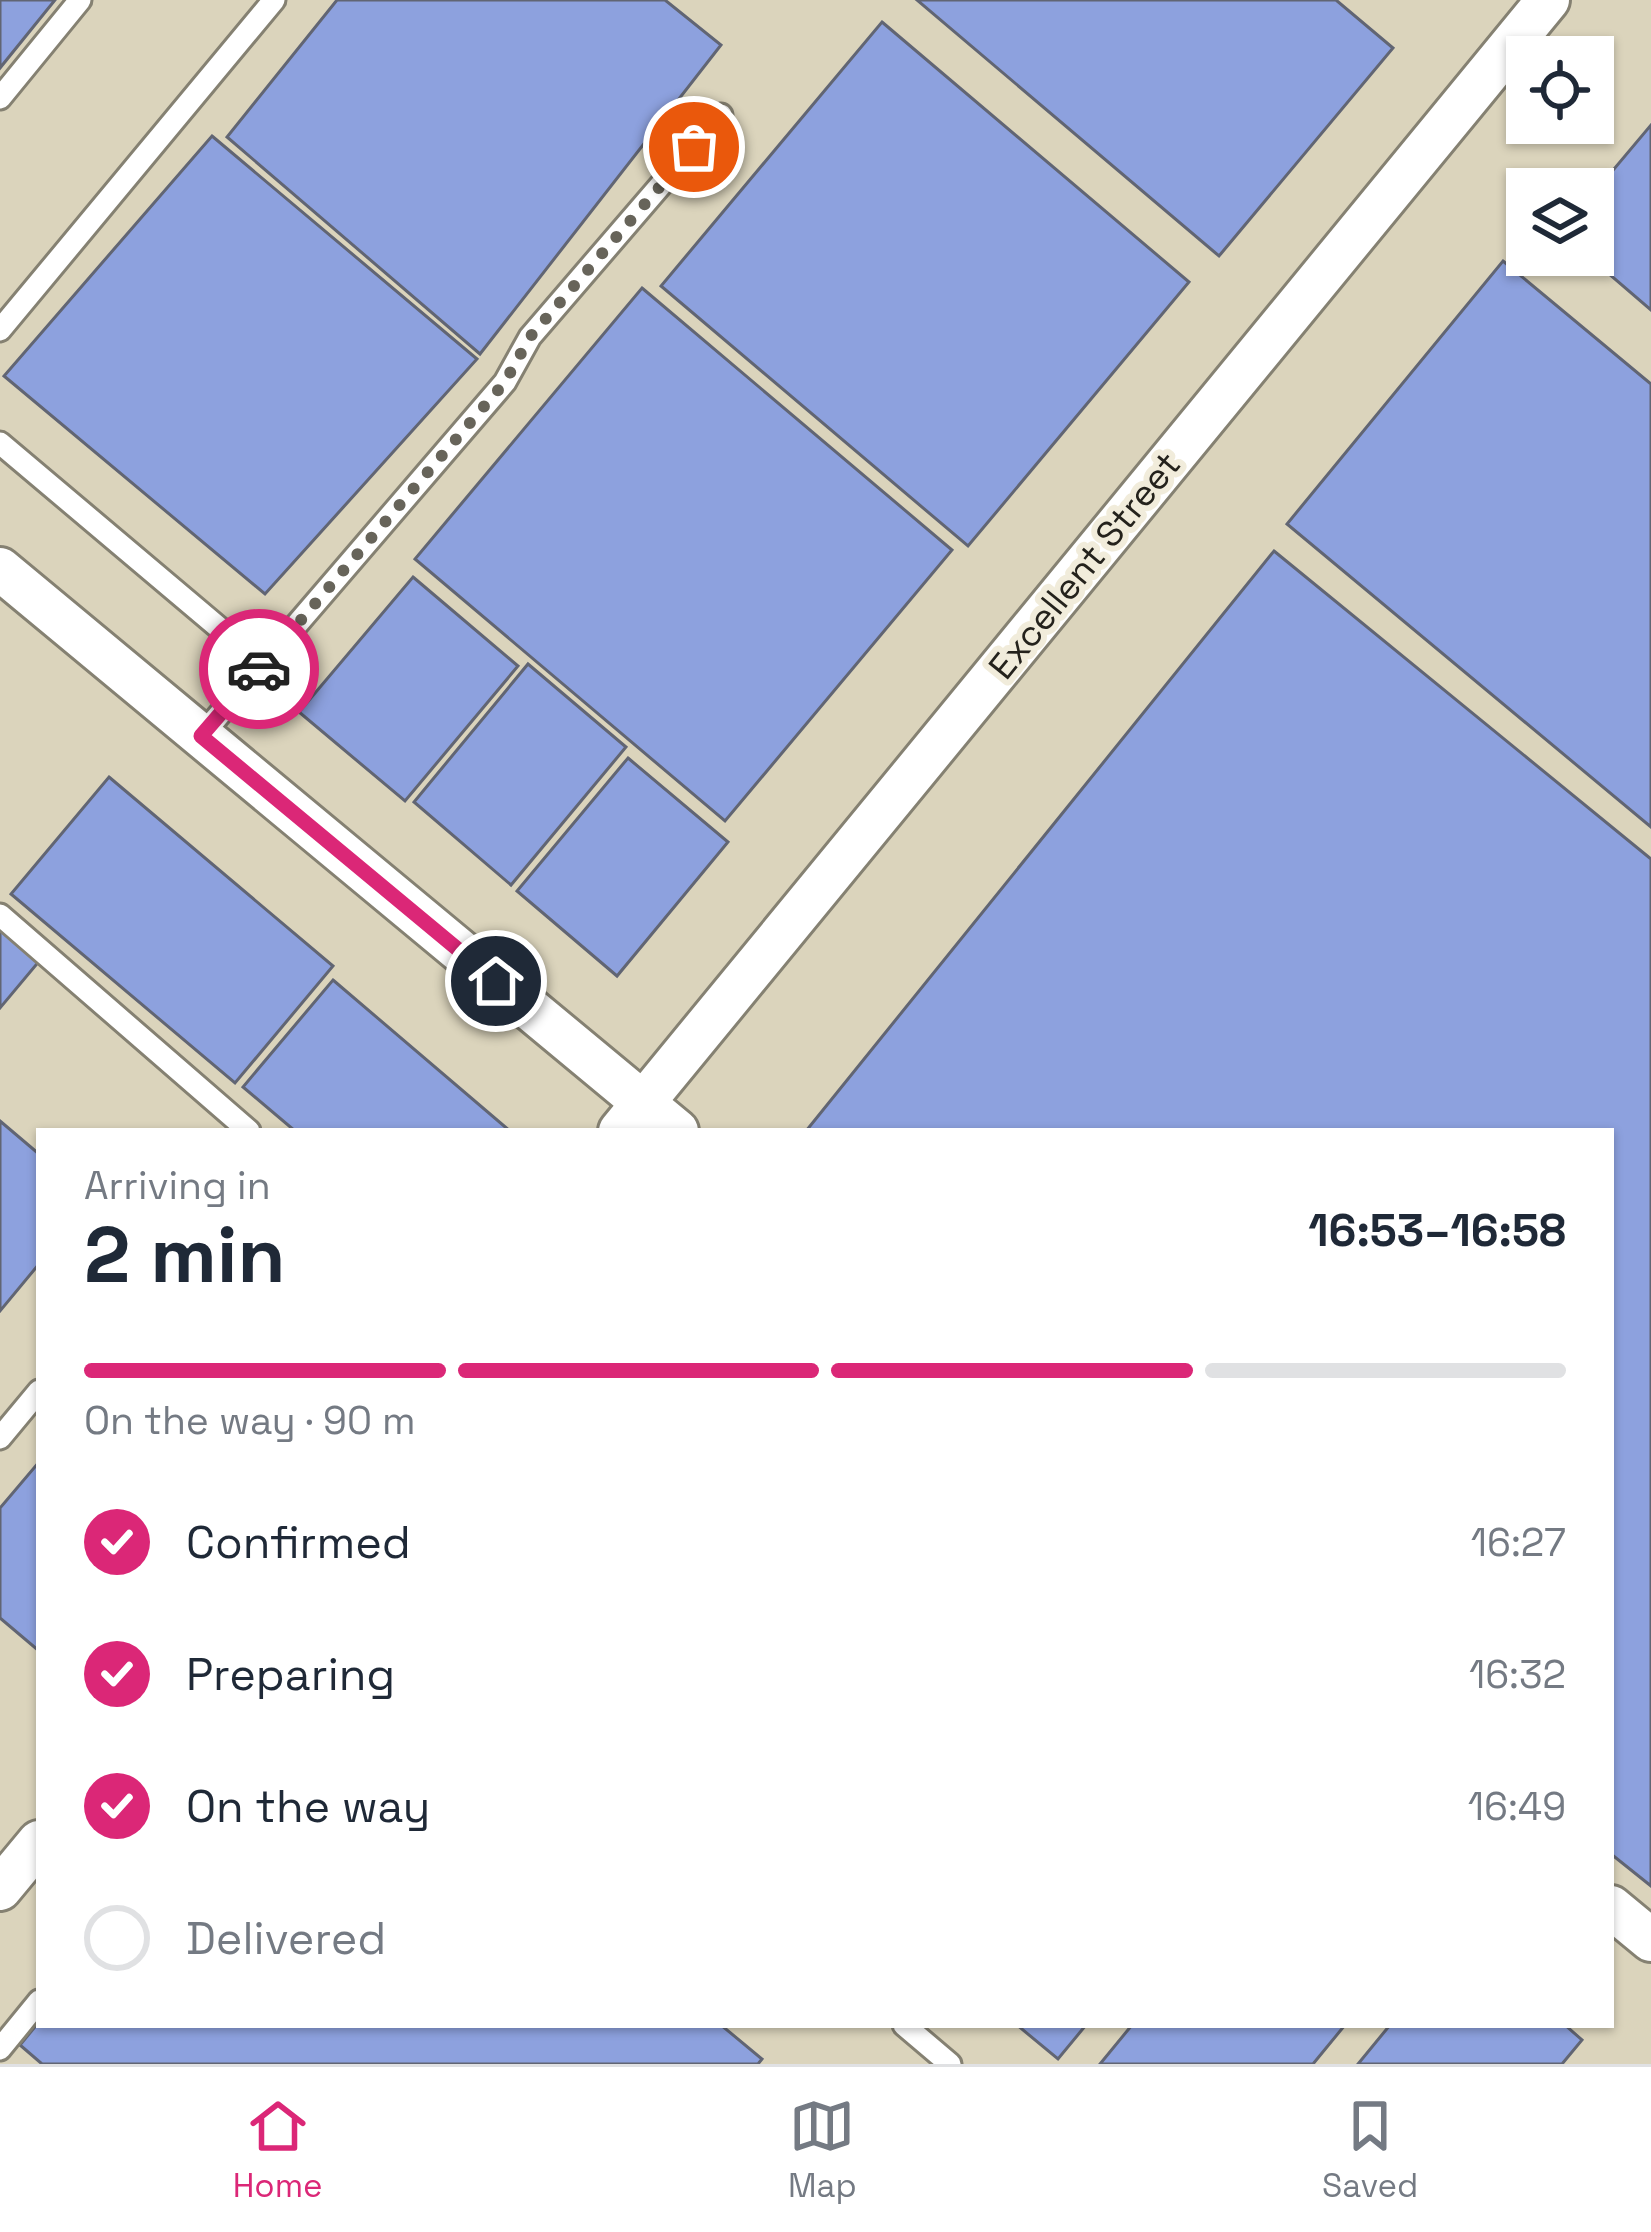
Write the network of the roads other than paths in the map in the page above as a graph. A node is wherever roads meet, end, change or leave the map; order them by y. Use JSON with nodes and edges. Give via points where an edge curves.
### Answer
{"nodes":[{"id":1,"x":80,"y":0,"type":"edge"},
{"id":2,"x":274,"y":0,"type":"edge"},
{"id":3,"x":1548,"y":0,"type":"edge"},
{"id":4,"x":0,"y":98,"type":"edge"},
{"id":5,"x":721,"y":115,"type":"dead end"},
{"id":6,"x":0,"y":330,"type":"edge"},
{"id":7,"x":0,"y":443,"type":"edge"},
{"id":8,"x":0,"y":569,"type":"edge"},
{"id":9,"x":263,"y":664,"type":"junction"},
{"id":10,"x":201,"y":736,"type":"junction"},
{"id":11,"x":0,"y":915,"type":"edge"},
{"id":12,"x":631,"y":1117,"type":"edge"},
{"id":13,"x":246,"y":1128,"type":"edge"},
{"id":14,"x":667,"y":1128,"type":"edge"},
{"id":15,"x":36,"y":1395,"type":"edge"},
{"id":16,"x":0,"y":1438,"type":"edge"},
{"id":17,"x":36,"y":1846,"type":"edge"},
{"id":18,"x":0,"y":1889,"type":"edge"},
{"id":19,"x":1614,"y":1909,"type":"edge"},
{"id":20,"x":1651,"y":1940,"type":"edge"},
{"id":21,"x":36,"y":2005,"type":"edge"},
{"id":22,"x":908,"y":2028,"type":"edge"},
{"id":23,"x":0,"y":2049,"type":"edge"},
{"id":24,"x":950,"y":2064,"type":"edge"}],
"edges":[{"from":1,"to":4,"type":"lane"},
{"from":2,"to":6,"type":"lane"},
{"from":3,"to":12,"type":"street","name":"Excellent Street"},
{"from":5,"to":9,"type":"lane"},
{"from":7,"to":9,"type":"lane"},
{"from":8,"to":10,"type":"street"},
{"from":9,"to":10,"type":"lane"},
{"from":10,"to":12,"type":"street"},
{"from":11,"to":13,"type":"lane"},
{"from":12,"to":14,"type":"street"},
{"from":15,"to":16,"type":"lane"},
{"from":17,"to":18,"type":"street"},
{"from":19,"to":20,"type":"street"},
{"from":21,"to":23,"type":"lane"},
{"from":22,"to":24,"type":"lane"}]}
